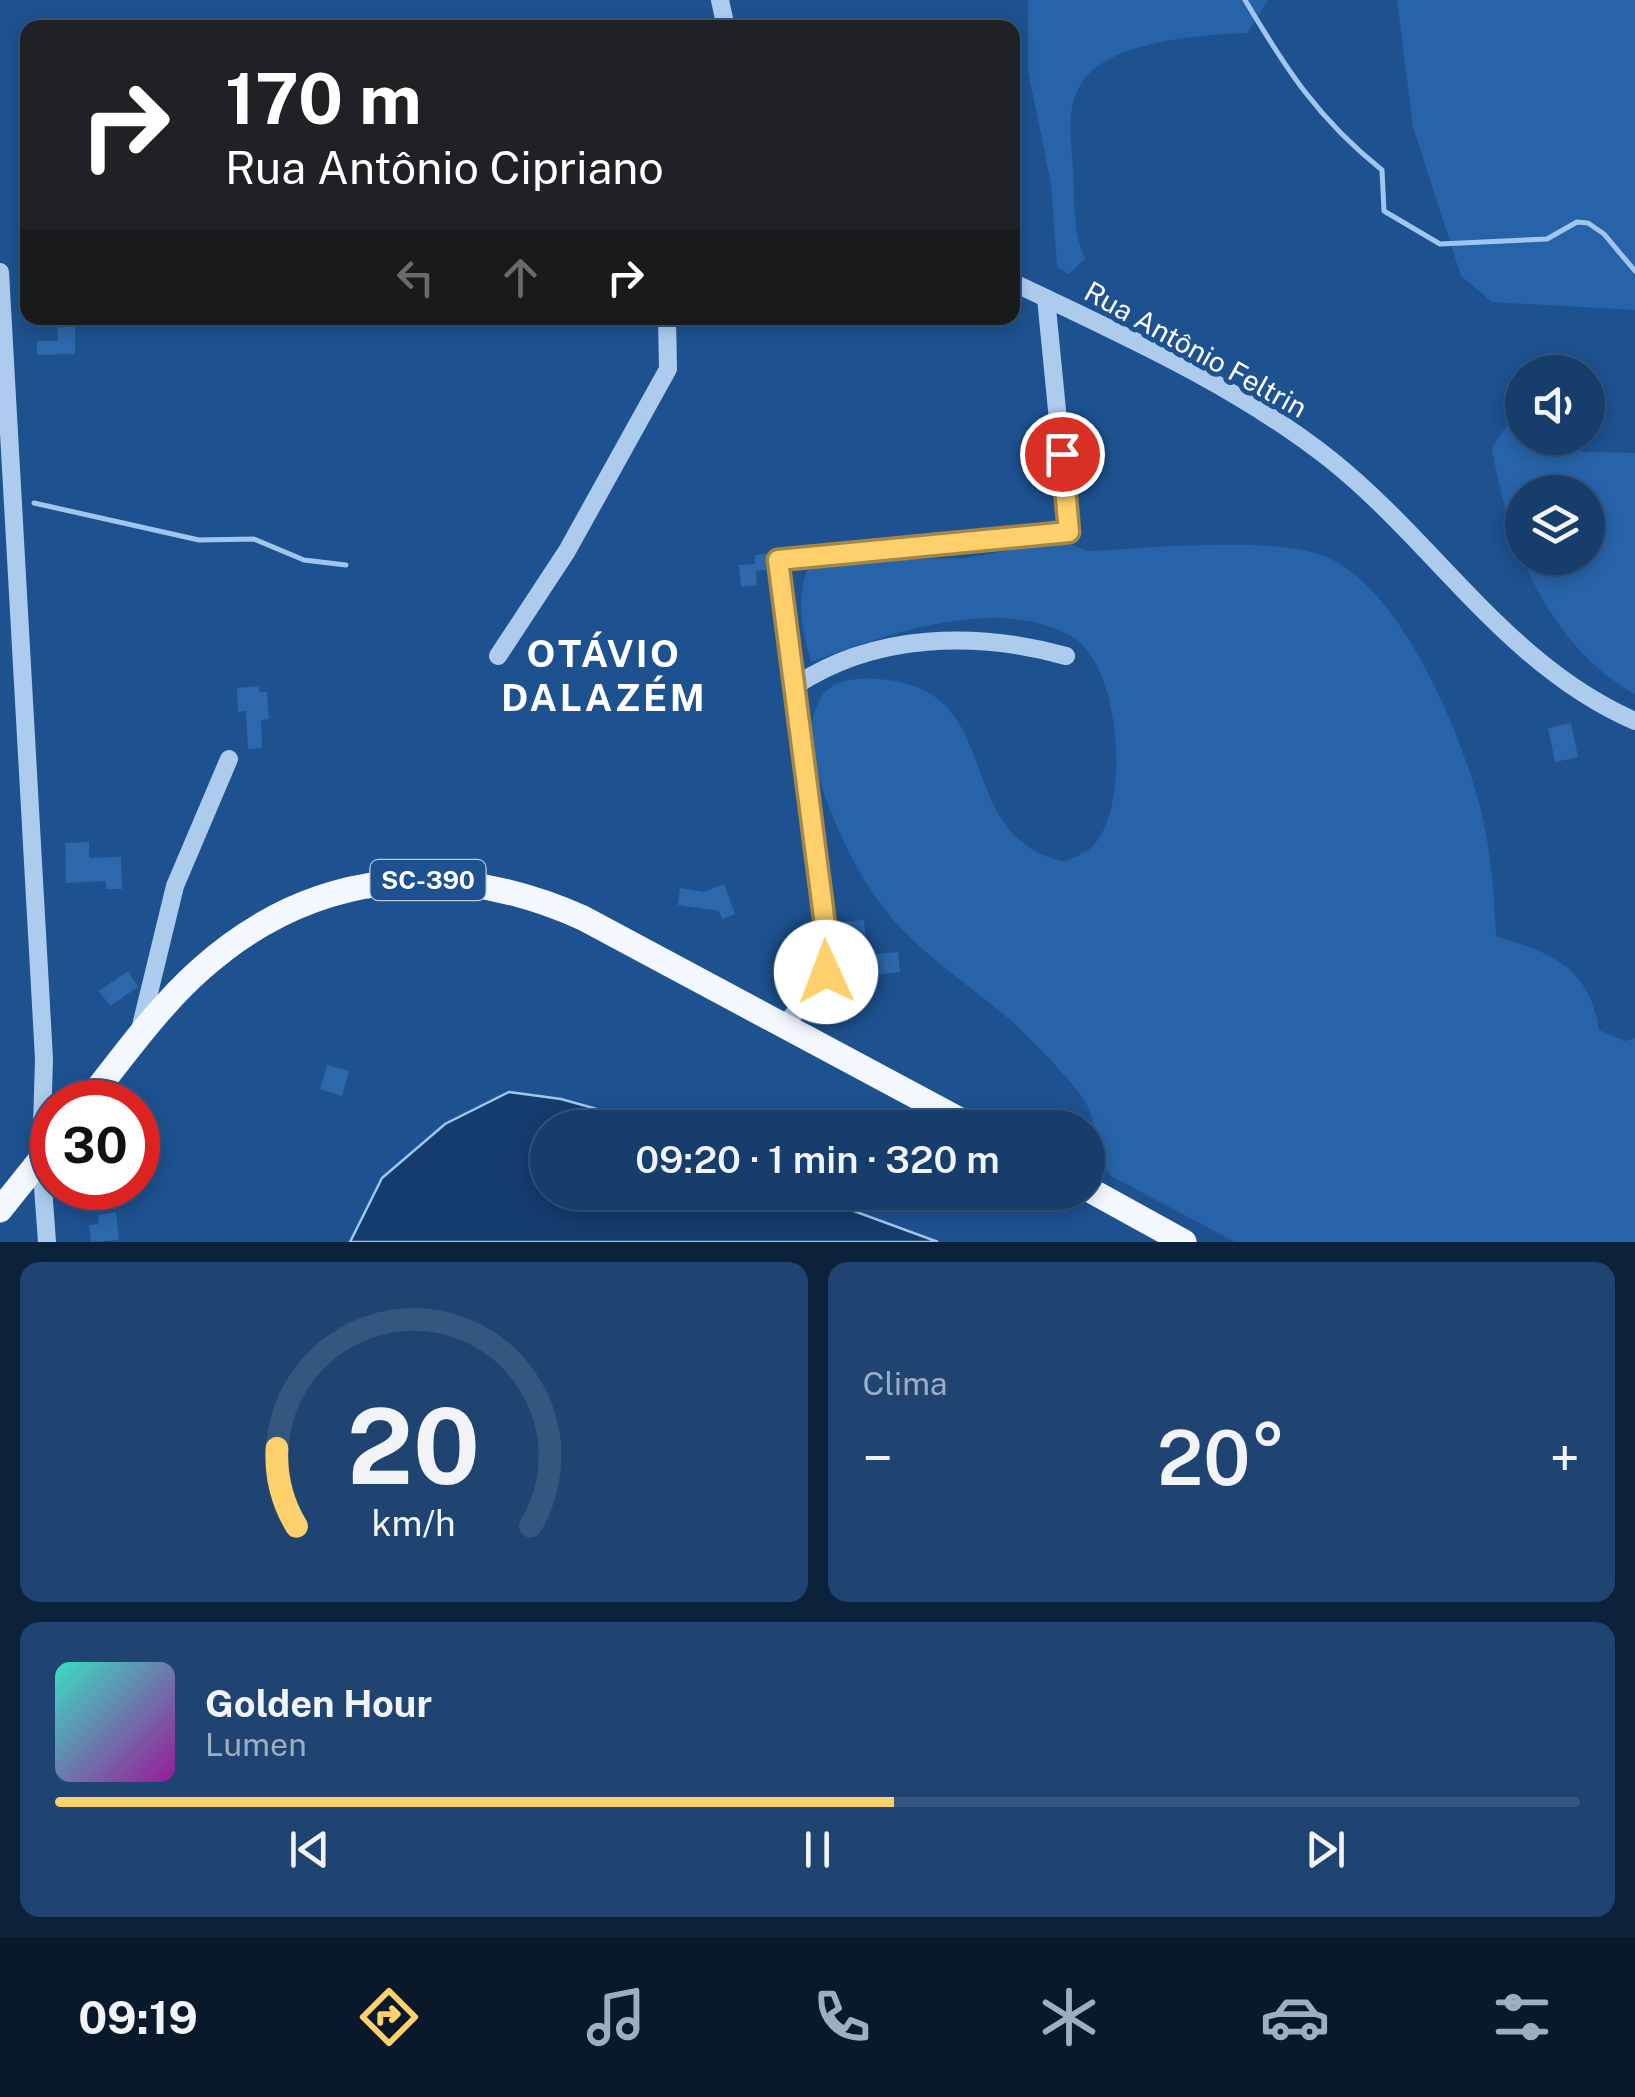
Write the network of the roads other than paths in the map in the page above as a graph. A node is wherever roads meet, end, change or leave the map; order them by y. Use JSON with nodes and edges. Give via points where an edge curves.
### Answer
{"nodes":[{"id":1,"x":0,"y":272,"type":"edge"},
{"id":2,"x":1020,"y":286,"type":"edge"},
{"id":3,"x":1046,"y":298,"type":"junction"},
{"id":4,"x":667,"y":325,"type":"edge"},
{"id":5,"x":498,"y":656,"type":"dead end"},
{"id":6,"x":1066,"y":656,"type":"dead end"},
{"id":7,"x":794,"y":686,"type":"junction"},
{"id":8,"x":1635,"y":721,"type":"edge"},
{"id":9,"x":229,"y":760,"type":"dead end"},
{"id":10,"x":784,"y":1024,"type":"junction"},
{"id":11,"x":138,"y":1039,"type":"junction"},
{"id":12,"x":45,"y":1080,"type":"edge"},
{"id":13,"x":105,"y":1080,"type":"edge"},
{"id":14,"x":942,"y":1110,"type":"edge"},
{"id":15,"x":30,"y":1173,"type":"edge"},
{"id":16,"x":1105,"y":1198,"type":"edge"},
{"id":17,"x":0,"y":1210,"type":"edge"},
{"id":18,"x":47,"y":1210,"type":"edge"},
{"id":19,"x":47,"y":1242,"type":"edge"},
{"id":20,"x":1184,"y":1242,"type":"edge"}],
"edges":[{"from":1,"to":12,"type":"street"},
{"from":2,"to":3,"type":"street","name":"Rua Antônio Feltrin"},
{"from":3,"to":7,"type":"street","via":[[1069,532],[778,560]]},
{"from":3,"to":8,"type":"street","name":"Rua Antônio Feltrin","via":[[1294,432],[1363,489],[1539,664]]},
{"from":4,"to":5,"type":"street","via":[[668,369],[567,552]]},
{"from":6,"to":7,"type":"street","via":[[923,640],[830,665]]},
{"from":7,"to":10,"type":"street","via":[[829,956],[818,987]]},
{"from":9,"to":11,"type":"street","via":[[176,886]]},
{"from":10,"to":11,"type":"main road","number":"SC-390","via":[[552,904],[488,885],[416,880],[345,890],[264,923],[198,971]]},
{"from":10,"to":14,"type":"main road","number":"SC-390"},
{"from":11,"to":13,"type":"main road","number":"SC-390"},
{"from":15,"to":17,"type":"main road"},
{"from":16,"to":20,"type":"main road"},
{"from":18,"to":19,"type":"street"}]}
